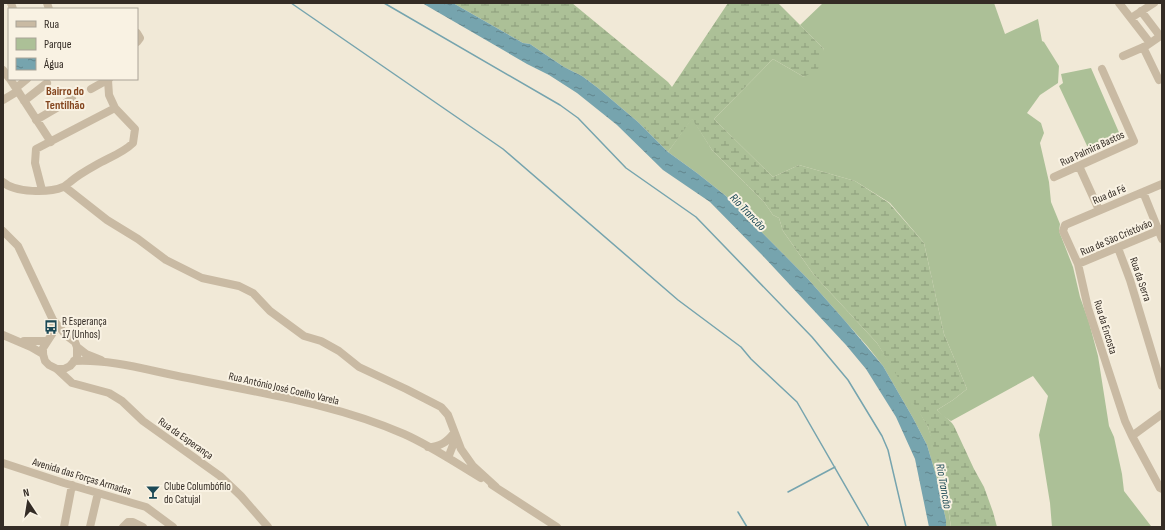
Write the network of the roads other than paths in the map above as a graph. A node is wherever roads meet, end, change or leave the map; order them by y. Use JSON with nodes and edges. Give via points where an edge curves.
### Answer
{"nodes":[{"id":1,"x":1119,"y":3,"type":"edge"},
{"id":2,"x":1152,"y":3,"type":"edge"},
{"id":3,"x":1141,"y":11,"type":"junction"},
{"id":4,"x":1131,"y":18,"type":"junction"},
{"id":5,"x":1161,"y":36,"type":"edge"},
{"id":6,"x":1146,"y":45,"type":"junction"},
{"id":7,"x":1123,"y":56,"type":"dead end"},
{"id":8,"x":1102,"y":69,"type":"dead end"},
{"id":9,"x":10,"y":80,"type":"edge"},
{"id":10,"x":26,"y":80,"type":"edge"},
{"id":11,"x":106,"y":80,"type":"edge"},
{"id":12,"x":108,"y":80,"type":"edge"},
{"id":13,"x":1159,"y":80,"type":"dead end"},
{"id":14,"x":47,"y":83,"type":"dead end"},
{"id":15,"x":17,"y":90,"type":"junction"},
{"id":16,"x":91,"y":90,"type":"dead end"},
{"id":17,"x":3,"y":100,"type":"edge"},
{"id":18,"x":72,"y":100,"type":"dead end"},
{"id":19,"x":24,"y":101,"type":"junction"},
{"id":20,"x":115,"y":108,"type":"junction"},
{"id":21,"x":36,"y":120,"type":"junction"},
{"id":22,"x":51,"y":142,"type":"junction"},
{"id":23,"x":1079,"y":166,"type":"junction"},
{"id":24,"x":1054,"y":177,"type":"dead end"},
{"id":25,"x":3,"y":182,"type":"edge"},
{"id":26,"x":1162,"y":184,"type":"edge"},
{"id":27,"x":65,"y":187,"type":"junction"},
{"id":28,"x":42,"y":190,"type":"junction"},
{"id":29,"x":1143,"y":192,"type":"junction"},
{"id":30,"x":1099,"y":210,"type":"junction"},
{"id":31,"x":1065,"y":225,"type":"joint"},
{"id":32,"x":1160,"y":230,"type":"edge"},
{"id":33,"x":3,"y":231,"type":"edge"},
{"id":34,"x":1162,"y":239,"type":"edge"},
{"id":35,"x":1118,"y":248,"type":"junction"},
{"id":36,"x":1078,"y":264,"type":"junction"},
{"id":37,"x":53,"y":320,"type":"junction"},
{"id":38,"x":3,"y":335,"type":"edge"},
{"id":39,"x":67,"y":336,"type":"junction"},
{"id":40,"x":49,"y":339,"type":"junction"},
{"id":41,"x":17,"y":340,"type":"junction"},
{"id":42,"x":77,"y":347,"type":"junction"},
{"id":43,"x":43,"y":354,"type":"junction"},
{"id":44,"x":107,"y":362,"type":"junction"},
{"id":45,"x":72,"y":364,"type":"junction"},
{"id":46,"x":57,"y":369,"type":"junction"},
{"id":47,"x":80,"y":385,"type":"junction"},
{"id":48,"x":1162,"y":386,"type":"edge"},
{"id":49,"x":1162,"y":414,"type":"edge"},
{"id":50,"x":454,"y":433,"type":"junction"},
{"id":51,"x":1132,"y":436,"type":"junction"},
{"id":52,"x":428,"y":447,"type":"junction"},
{"id":53,"x":448,"y":458,"type":"junction"},
{"id":54,"x":3,"y":463,"type":"edge"},
{"id":55,"x":72,"y":485,"type":"junction"},
{"id":56,"x":496,"y":487,"type":"junction"},
{"id":57,"x":1162,"y":489,"type":"edge"},
{"id":58,"x":98,"y":493,"type":"junction"},
{"id":59,"x":126,"y":524,"type":"edge"},
{"id":60,"x":64,"y":527,"type":"edge"},
{"id":61,"x":90,"y":527,"type":"edge"},
{"id":62,"x":143,"y":527,"type":"edge"},
{"id":63,"x":173,"y":527,"type":"edge"},
{"id":64,"x":268,"y":527,"type":"edge"},
{"id":65,"x":557,"y":527,"type":"edge"}],
"edges":[{"from":1,"to":4,"type":"street"},
{"from":2,"to":3,"type":"street"},
{"from":3,"to":4,"type":"street"},
{"from":3,"to":5,"type":"street"},
{"from":4,"to":6,"type":"street"},
{"from":5,"to":6,"type":"street"},
{"from":6,"to":7,"type":"street"},
{"from":6,"to":13,"type":"street"},
{"from":8,"to":23,"type":"street","name":"Rua Palmira Bastos","via":[[1134,141]]},
{"from":9,"to":15,"type":"street"},
{"from":10,"to":15,"type":"street"},
{"from":11,"to":16,"type":"street"},
{"from":12,"to":20,"type":"street","via":[[109,95]]},
{"from":14,"to":19,"type":"street"},
{"from":15,"to":17,"type":"street"},
{"from":15,"to":19,"type":"street"},
{"from":18,"to":21,"type":"street"},
{"from":19,"to":21,"type":"street"},
{"from":20,"to":22,"type":"street"},
{"from":20,"to":27,"type":"street","via":[[135,129],[133,143],[96,164]]},
{"from":21,"to":22,"type":"street"},
{"from":22,"to":28,"type":"street","via":[[36,149],[35,163]]},
{"from":23,"to":24,"type":"street","name":"Rua Palmira Bastos"},
{"from":23,"to":30,"type":"street"},
{"from":25,"to":28,"type":"street","via":[[22,191]]},
{"from":26,"to":29,"type":"street","name":"Rua da Fé"},
{"from":27,"to":28,"type":"street"},
{"from":27,"to":50,"type":"street","via":[[107,220],[166,260],[202,278],[239,286],[253,294],[270,311],[304,336],[321,341],[358,366],[441,407],[448,415]]},
{"from":29,"to":30,"type":"street","name":"Rua da Fé"},
{"from":29,"to":32,"type":"street"},
{"from":30,"to":31,"type":"street","name":"Rua da Fé"},
{"from":31,"to":36,"type":"street","name":"Rua da Encosta","via":[[1063,231]]},
{"from":32,"to":34,"type":"street"},
{"from":32,"to":35,"type":"street","name":"Rua de São Cristóvão"},
{"from":33,"to":37,"type":"street","via":[[18,246]]},
{"from":35,"to":36,"type":"street","name":"Rua de São Cristóvão"},
{"from":35,"to":48,"type":"street","name":"Rua da Serra"},
{"from":36,"to":51,"type":"street","name":"Rua da Encosta","via":[[1088,308]]},
{"from":37,"to":39,"type":"street"},
{"from":37,"to":40,"type":"street","via":[[54,331]]},
{"from":38,"to":41,"type":"street"},
{"from":39,"to":40,"type":"street","via":[[61,334]]},
{"from":39,"to":42,"type":"street"},
{"from":40,"to":41,"type":"street"},
{"from":40,"to":43,"type":"street","via":[[43,348]]},
{"from":41,"to":43,"type":"street"},
{"from":42,"to":44,"type":"street","name":"Rua António José Coelho Varela","via":[[86,354]]},
{"from":42,"to":45,"type":"street","via":[[78,353]]},
{"from":43,"to":46,"type":"street","via":[[45,361]]},
{"from":44,"to":45,"type":"street","name":"Rua António José Coelho Varela"},
{"from":44,"to":52,"type":"street","name":"Rua António José Coelho Varela","via":[[297,400],[349,414],[405,434]]},
{"from":45,"to":46,"type":"street","via":[[64,369]]},
{"from":45,"to":47,"type":"street","via":[[73,379]]},
{"from":46,"to":47,"type":"street","name":"Rua da Esperança","via":[[72,383]]},
{"from":47,"to":64,"type":"street","name":"Rua da Esperança","via":[[109,393],[122,401],[143,421],[220,476]]},
{"from":49,"to":51,"type":"street"},
{"from":50,"to":52,"type":"street","via":[[440,445]]},
{"from":50,"to":53,"type":"street","via":[[453,446]]},
{"from":50,"to":56,"type":"street","via":[[461,450],[473,466]]},
{"from":51,"to":57,"type":"street","name":"Rua da Encosta"},
{"from":52,"to":53,"type":"street","name":"Rua António José Coelho Varela"},
{"from":53,"to":56,"type":"street","name":"Rua António José Coelho Varela"},
{"from":54,"to":55,"type":"street","name":"Avenida das Forças Armadas"},
{"from":55,"to":58,"type":"street","name":"Avenida das Forças Armadas"},
{"from":55,"to":60,"type":"street"},
{"from":56,"to":65,"type":"street"},
{"from":58,"to":61,"type":"street"},
{"from":58,"to":63,"type":"street","name":"Avenida das Forças Armadas","via":[[146,507]]},
{"from":59,"to":62,"type":"street","via":[[133,522]]}]}
